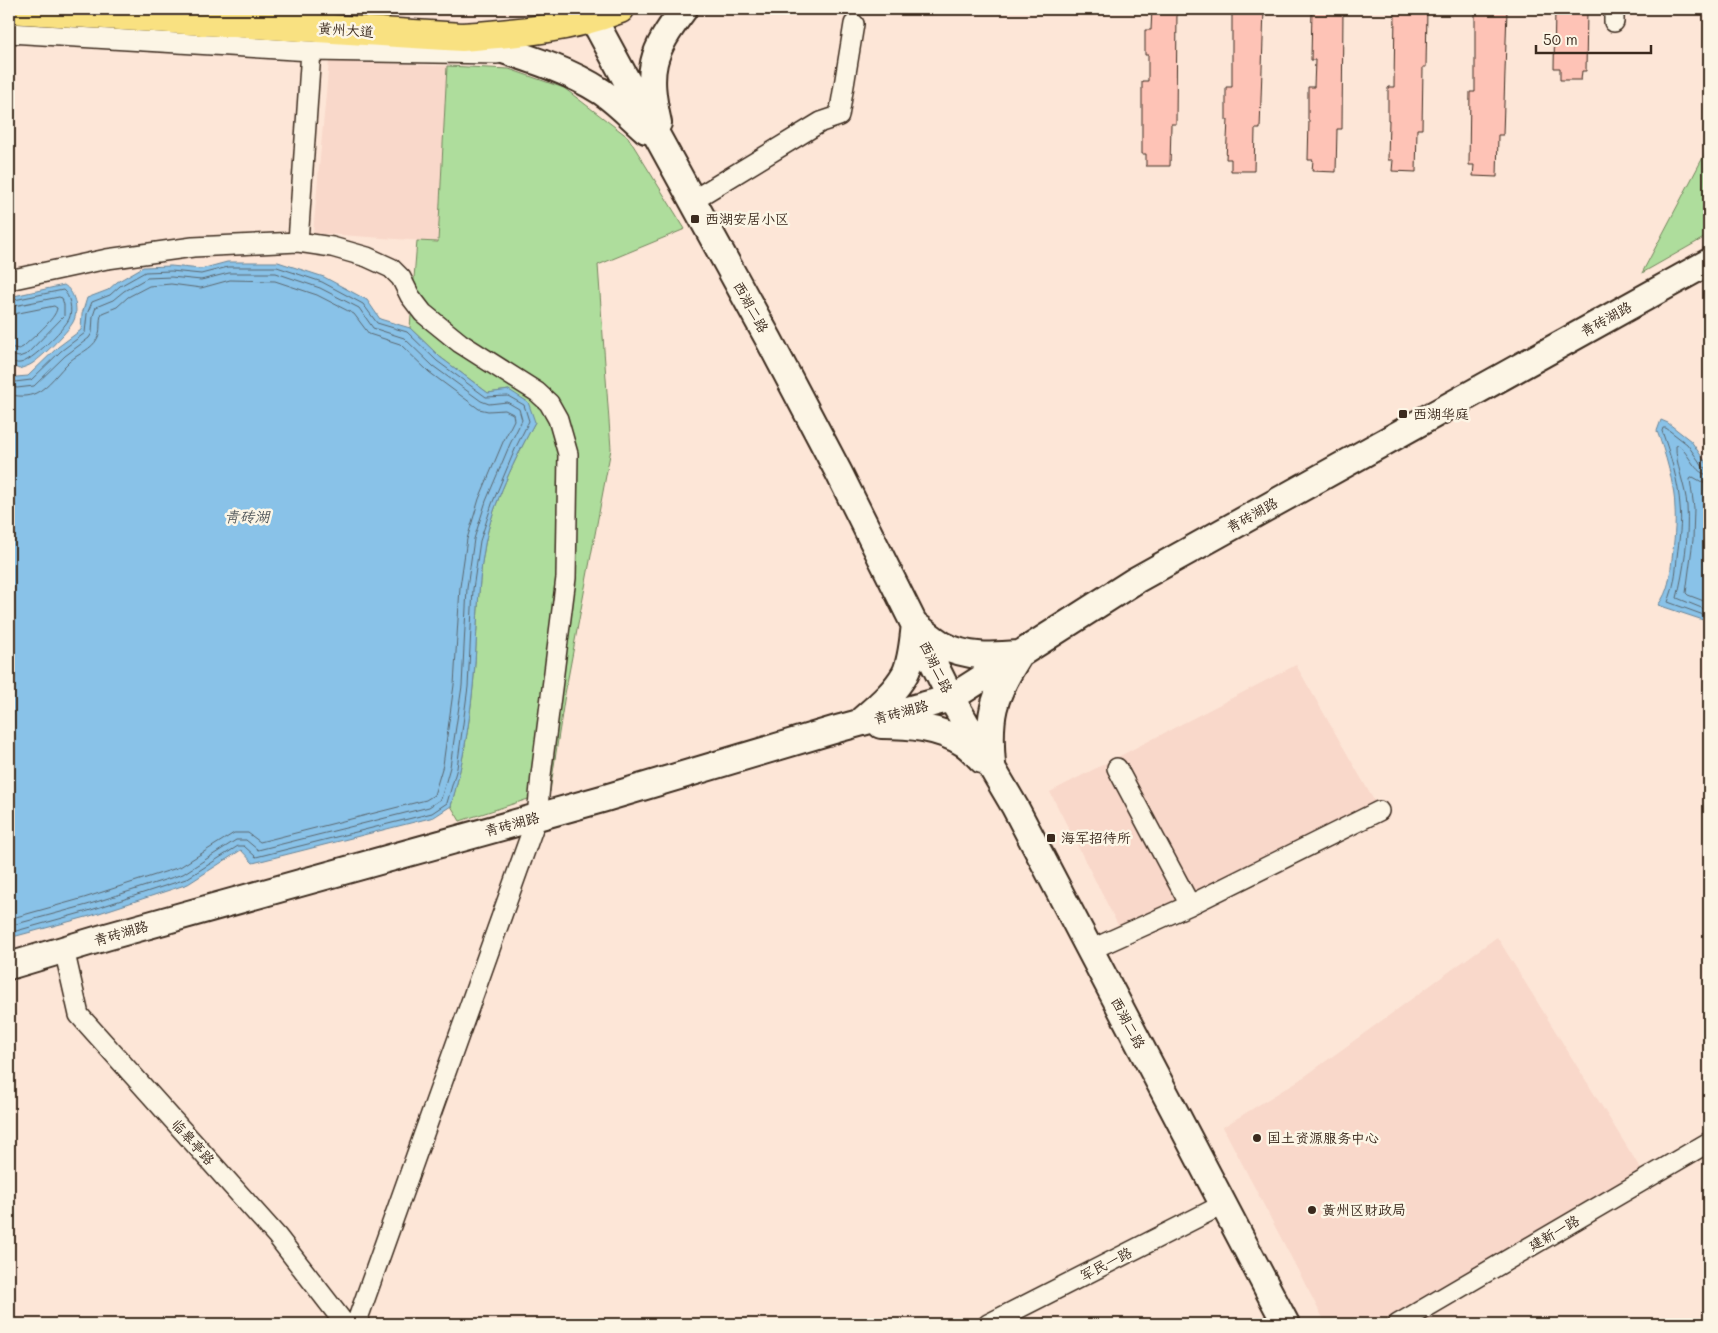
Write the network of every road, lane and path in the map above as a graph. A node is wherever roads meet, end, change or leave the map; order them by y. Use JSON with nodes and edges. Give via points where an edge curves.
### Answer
{"nodes":[{"id":1,"x":257,"y":9,"type":"edge"},
{"id":2,"x":556,"y":9,"type":"edge"},
{"id":3,"x":620,"y":9,"type":"edge"},
{"id":4,"x":9,"y":10,"type":"edge"},
{"id":5,"x":684,"y":10,"type":"edge"},
{"id":6,"x":591,"y":14,"type":"edge"},
{"id":7,"x":854,"y":24,"type":"dead end"},
{"id":8,"x":9,"y":33,"type":"edge"},
{"id":9,"x":462,"y":37,"type":"junction"},
{"id":10,"x":311,"y":51,"type":"junction"},
{"id":11,"x":514,"y":54,"type":"junction"},
{"id":12,"x":663,"y":146,"type":"junction"},
{"id":13,"x":693,"y":200,"type":"junction"},
{"id":14,"x":298,"y":242,"type":"junction"},
{"id":15,"x":1709,"y":262,"type":"edge"},
{"id":16,"x":9,"y":280,"type":"edge"},
{"id":17,"x":915,"y":624,"type":"junction"},
{"id":18,"x":1020,"y":654,"type":"junction"},
{"id":19,"x":951,"y":698,"type":"junction"},
{"id":20,"x":858,"y":724,"type":"junction"},
{"id":21,"x":1117,"y":768,"type":"dead end"},
{"id":22,"x":993,"y":770,"type":"junction"},
{"id":23,"x":1379,"y":810,"type":"dead end"},
{"id":24,"x":537,"y":817,"type":"junction"},
{"id":25,"x":1190,"y":905,"type":"junction"},
{"id":26,"x":64,"y":949,"type":"junction"},
{"id":27,"x":1090,"y":950,"type":"junction"},
{"id":28,"x":9,"y":966,"type":"edge"},
{"id":29,"x":1709,"y":1142,"type":"edge"},
{"id":30,"x":1224,"y":1204,"type":"junction"},
{"id":31,"x":345,"y":1324,"type":"edge"},
{"id":32,"x":356,"y":1324,"type":"edge"},
{"id":33,"x":988,"y":1324,"type":"edge"},
{"id":34,"x":1286,"y":1324,"type":"edge"},
{"id":35,"x":1398,"y":1324,"type":"edge"}],
"edges":[{"from":1,"to":2,"type":"main road","name":"黄州大道","via":[[484,19],[517,17]]},
{"from":3,"to":6,"type":"main road","name":"黄州大道"},
{"from":4,"to":9,"type":"main road","name":"黄州大道"},
{"from":5,"to":12,"type":"main road","via":[[660,43],[652,67],[652,96]]},
{"from":6,"to":9,"type":"main road","name":"黄州大道","via":[[555,28]]},
{"from":6,"to":12,"type":"main road","name":"西湖二路"},
{"from":7,"to":13,"type":"street","via":[[839,116],[821,122]]},
{"from":8,"to":10,"type":"street"},
{"from":9,"to":11,"type":"main road"},
{"from":10,"to":11,"type":"street"},
{"from":10,"to":14,"type":"street"},
{"from":11,"to":12,"type":"main road","via":[[572,75],[603,93]]},
{"from":12,"to":13,"type":"main road","name":"西湖二路"},
{"from":13,"to":17,"type":"main road","name":"西湖二路","via":[[835,464]]},
{"from":14,"to":16,"type":"street","via":[[193,247]]},
{"from":14,"to":24,"type":"street","via":[[332,247],[391,268],[423,313],[460,343],[537,392],[558,418],[568,454],[566,578]]},
{"from":15,"to":18,"type":"main road","name":"青砖湖路","via":[[1136,580]]},
{"from":17,"to":18,"type":"main road","via":[[942,644],[964,654]]},
{"from":17,"to":19,"type":"main road","name":"西湖二路"},
{"from":17,"to":20,"type":"main road","via":[[905,673],[888,698]]},
{"from":18,"to":19,"type":"main road","name":"青砖湖路"},
{"from":18,"to":22,"type":"main road","via":[[993,705],[990,734]]},
{"from":19,"to":20,"type":"main road","name":"青砖湖路"},
{"from":19,"to":22,"type":"main road","name":"西湖二路"},
{"from":20,"to":22,"type":"main road","via":[[905,725],[937,731],[964,743]]},
{"from":20,"to":24,"type":"main road","name":"青砖湖路"},
{"from":21,"to":25,"type":"street"},
{"from":22,"to":27,"type":"main road","name":"西湖二路"},
{"from":23,"to":25,"type":"street"},
{"from":24,"to":26,"type":"main road","name":"青砖湖路"},
{"from":24,"to":32,"type":"street"},
{"from":25,"to":27,"type":"street"},
{"from":26,"to":28,"type":"main road","name":"青砖湖路"},
{"from":26,"to":31,"type":"street","name":"临皋亭路","via":[[79,1014],[277,1236]]},
{"from":27,"to":30,"type":"main road","name":"西湖二路"},
{"from":29,"to":35,"type":"street","name":"建新一路"},
{"from":30,"to":33,"type":"street","name":"军民一路"},
{"from":30,"to":34,"type":"main road","name":"西湖二路"}]}
